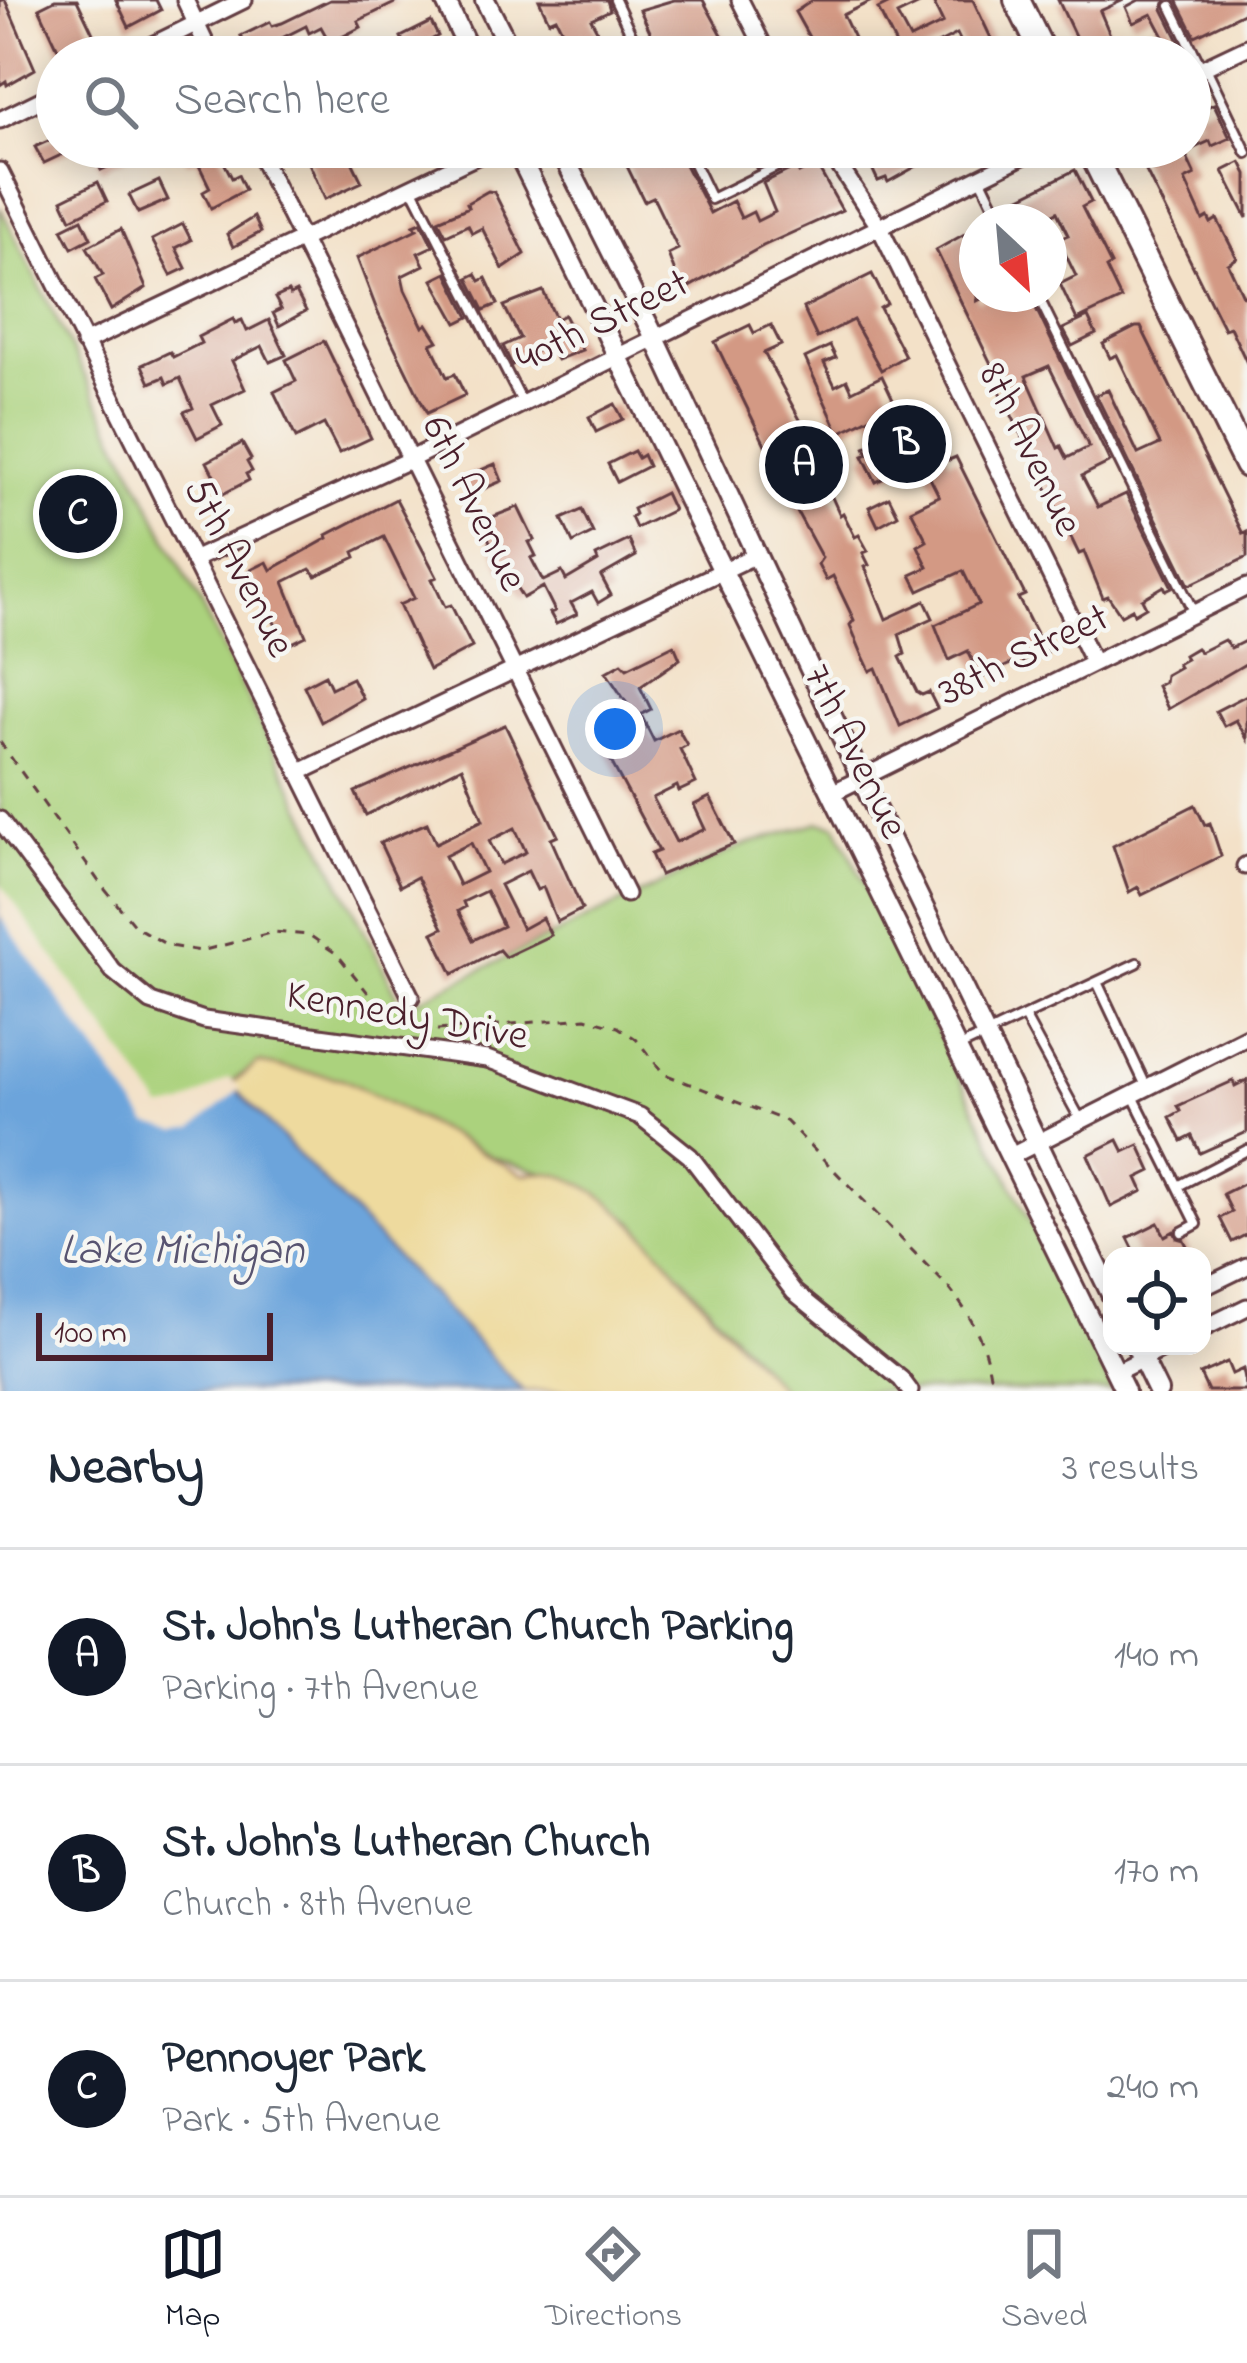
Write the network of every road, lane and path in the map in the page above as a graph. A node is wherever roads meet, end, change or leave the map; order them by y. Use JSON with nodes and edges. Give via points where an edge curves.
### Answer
{"nodes":[{"id":1,"x":184,"y":0,"type":"edge"},
{"id":2,"x":244,"y":0,"type":"edge"},
{"id":3,"x":445,"y":0,"type":"edge"},
{"id":4,"x":485,"y":0,"type":"edge"},
{"id":5,"x":615,"y":0,"type":"edge"},
{"id":6,"x":740,"y":0,"type":"edge"},
{"id":7,"x":1017,"y":0,"type":"edge"},
{"id":8,"x":1171,"y":6,"type":"dead end"},
{"id":9,"x":196,"y":24,"type":"junction"},
{"id":10,"x":171,"y":36,"type":"edge"},
{"id":11,"x":202,"y":36,"type":"edge"},
{"id":12,"x":462,"y":36,"type":"edge"},
{"id":13,"x":503,"y":36,"type":"edge"},
{"id":14,"x":632,"y":36,"type":"edge"},
{"id":15,"x":758,"y":36,"type":"edge"},
{"id":16,"x":1035,"y":36,"type":"edge"},
{"id":17,"x":1184,"y":36,"type":"edge"},
{"id":18,"x":1247,"y":47,"type":"edge"},
{"id":19,"x":1211,"y":64,"type":"edge"},
{"id":20,"x":1211,"y":91,"type":"edge"},
{"id":21,"x":36,"y":103,"type":"edge"},
{"id":22,"x":0,"y":121,"type":"edge"},
{"id":23,"x":1247,"y":153,"type":"edge"},
{"id":24,"x":266,"y":168,"type":"edge"},
{"id":25,"x":452,"y":168,"type":"edge"},
{"id":26,"x":524,"y":168,"type":"edge"},
{"id":27,"x":569,"y":168,"type":"edge"},
{"id":28,"x":696,"y":168,"type":"edge"},
{"id":29,"x":774,"y":168,"type":"edge"},
{"id":30,"x":841,"y":168,"type":"edge"},
{"id":31,"x":1000,"y":168,"type":"edge"},
{"id":32,"x":1099,"y":168,"type":"edge"},
{"id":33,"x":0,"y":171,"type":"edge"},
{"id":34,"x":980,"y":178,"type":"junction"},
{"id":35,"x":412,"y":187,"type":"junction"},
{"id":36,"x":993,"y":204,"type":"edge"},
{"id":37,"x":880,"y":228,"type":"junction"},
{"id":38,"x":301,"y":239,"type":"junction"},
{"id":39,"x":1046,"y":312,"type":"edge"},
{"id":40,"x":653,"y":336,"type":"junction"},
{"id":41,"x":84,"y":343,"type":"junction"},
{"id":42,"x":616,"y":354,"type":"junction"},
{"id":43,"x":522,"y":402,"type":"junction"},
{"id":44,"x":411,"y":459,"type":"junction"},
{"id":45,"x":1247,"y":465,"type":"edge"},
{"id":46,"x":756,"y":555,"type":"junction"},
{"id":47,"x":195,"y":559,"type":"junction"},
{"id":48,"x":725,"y":570,"type":"junction"},
{"id":49,"x":1247,"y":586,"type":"edge"},
{"id":50,"x":1193,"y":613,"type":"junction"},
{"id":51,"x":1093,"y":662,"type":"junction"},
{"id":52,"x":515,"y":670,"type":"junction"},
{"id":53,"x":0,"y":742,"type":"edge"},
{"id":54,"x":300,"y":772,"type":"junction"},
{"id":55,"x":861,"y":778,"type":"junction"},
{"id":56,"x":834,"y":793,"type":"junction"},
{"id":57,"x":0,"y":820,"type":"edge"},
{"id":58,"x":626,"y":894,"type":"dead end"},
{"id":59,"x":1137,"y":963,"type":"dead end"},
{"id":60,"x":1098,"y":984,"type":"junction"},
{"id":61,"x":411,"y":997,"type":"dead end"},
{"id":62,"x":1024,"y":1016,"type":"junction"},
{"id":63,"x":987,"y":1034,"type":"junction"},
{"id":64,"x":1247,"y":1037,"type":"edge"},
{"id":65,"x":958,"y":1048,"type":"junction"},
{"id":66,"x":1140,"y":1091,"type":"junction"},
{"id":67,"x":1081,"y":1120,"type":"junction"},
{"id":68,"x":1040,"y":1141,"type":"junction"},
{"id":69,"x":1247,"y":1150,"type":"edge"},
{"id":70,"x":1011,"y":1156,"type":"junction"},
{"id":71,"x":1178,"y":1186,"type":"junction"},
{"id":72,"x":1182,"y":1232,"type":"dead end"},
{"id":73,"x":1247,"y":1266,"type":"edge"},
{"id":74,"x":1103,"y":1277,"type":"edge"},
{"id":75,"x":1211,"y":1284,"type":"edge"},
{"id":76,"x":1247,"y":1306,"type":"edge"},
{"id":77,"x":1211,"y":1324,"type":"edge"},
{"id":78,"x":1103,"y":1330,"type":"edge"},
{"id":79,"x":1111,"y":1355,"type":"edge"},
{"id":80,"x":1137,"y":1355,"type":"edge"},
{"id":81,"x":1140,"y":1355,"type":"edge"},
{"id":82,"x":1116,"y":1372,"type":"junction"},
{"id":83,"x":910,"y":1391,"type":"edge"},
{"id":84,"x":992,"y":1391,"type":"edge"},
{"id":85,"x":1125,"y":1391,"type":"edge"},
{"id":86,"x":1158,"y":1391,"type":"edge"}],
"edges":[{"from":1,"to":9,"type":"street"},
{"from":2,"to":9,"type":"street"},
{"from":3,"to":12,"type":"street"},
{"from":4,"to":13,"type":"street"},
{"from":5,"to":14,"type":"lane"},
{"from":6,"to":15,"type":"street"},
{"from":7,"to":16,"type":"main road"},
{"from":8,"to":17,"type":"lane"},
{"from":9,"to":10,"type":"street"},
{"from":9,"to":11,"type":"street"},
{"from":18,"to":19,"type":"street"},
{"from":20,"to":23,"type":"lane"},
{"from":21,"to":22,"type":"street"},
{"from":24,"to":38,"type":"street","name":"6th Avenue"},
{"from":25,"to":35,"type":"street"},
{"from":26,"to":42,"type":"street","name":"7th Avenue"},
{"from":27,"to":40,"type":"street","name":"7th Avenue"},
{"from":28,"to":29,"type":"lane","via":[[711,199]]},
{"from":30,"to":37,"type":"street","name":"8th Avenue"},
{"from":31,"to":34,"type":"street","name":"40th Street"},
{"from":32,"to":45,"type":"main road"},
{"from":33,"to":41,"type":"street","name":"5th Avenue"},
{"from":34,"to":36,"type":"lane"},
{"from":34,"to":37,"type":"street","name":"40th Street"},
{"from":35,"to":38,"type":"street"},
{"from":35,"to":43,"type":"lane"},
{"from":37,"to":40,"type":"street","name":"40th Street"},
{"from":37,"to":51,"type":"street","name":"8th Avenue"},
{"from":38,"to":41,"type":"street"},
{"from":38,"to":44,"type":"street","name":"6th Avenue"},
{"from":39,"to":50,"type":"lane"},
{"from":40,"to":42,"type":"street","name":"40th Street"},
{"from":40,"to":46,"type":"street","name":"7th Avenue"},
{"from":41,"to":47,"type":"street","name":"5th Avenue"},
{"from":42,"to":43,"type":"street","name":"40th Street"},
{"from":42,"to":48,"type":"street","name":"7th Avenue"},
{"from":43,"to":44,"type":"street","name":"40th Street"},
{"from":44,"to":47,"type":"street","name":"40th Street"},
{"from":44,"to":52,"type":"street","name":"6th Avenue"},
{"from":46,"to":48,"type":"street"},
{"from":46,"to":55,"type":"street","name":"7th Avenue"},
{"from":47,"to":54,"type":"street","name":"5th Avenue"},
{"from":48,"to":52,"type":"street"},
{"from":48,"to":56,"type":"street","name":"7th Avenue"},
{"from":49,"to":50,"type":"street","name":"38th Street"},
{"from":50,"to":51,"type":"street","name":"38th Street"},
{"from":51,"to":55,"type":"street","name":"38th Street"},
{"from":52,"to":54,"type":"street"},
{"from":52,"to":58,"type":"street","name":"6th Avenue"},
{"from":53,"to":84,"type":"path","via":[[113,900],[136,927],[169,946],[201,951],[274,932],[309,935],[337,954],[385,1013],[407,1023],[438,1030],[586,1018],[636,1039],[664,1074],[786,1121],[971,1316],[986,1345]]},
{"from":54,"to":61,"type":"street","name":"5th Avenue"},
{"from":55,"to":56,"type":"street","name":"38th Street"},
{"from":55,"to":63,"type":"street","name":"7th Avenue"},
{"from":56,"to":65,"type":"street","name":"7th Avenue"},
{"from":57,"to":83,"type":"street","name":"Kennedy Drive","via":[[113,971],[151,1002],[204,1020],[487,1059],[640,1116],[690,1156],[794,1292]]},
{"from":59,"to":60,"type":"lane"},
{"from":60,"to":62,"type":"lane"},
{"from":60,"to":66,"type":"lane"},
{"from":62,"to":63,"type":"lane"},
{"from":62,"to":67,"type":"lane"},
{"from":63,"to":65,"type":"lane"},
{"from":63,"to":68,"type":"street","name":"7th Avenue"},
{"from":64,"to":66,"type":"street"},
{"from":65,"to":70,"type":"street","name":"7th Avenue"},
{"from":66,"to":67,"type":"street"},
{"from":66,"to":71,"type":"lane"},
{"from":67,"to":68,"type":"street"},
{"from":68,"to":70,"type":"street"},
{"from":68,"to":74,"type":"street","name":"7th Avenue"},
{"from":69,"to":71,"type":"lane"},
{"from":70,"to":78,"type":"street","name":"7th Avenue"},
{"from":71,"to":72,"type":"lane","via":[[1197,1224]]},
{"from":73,"to":75,"type":"street"},
{"from":76,"to":77,"type":"street"},
{"from":79,"to":82,"type":"street","name":"7th Avenue"},
{"from":80,"to":82,"type":"street"},
{"from":81,"to":86,"type":"street"},
{"from":82,"to":85,"type":"street","name":"7th Avenue"}]}
